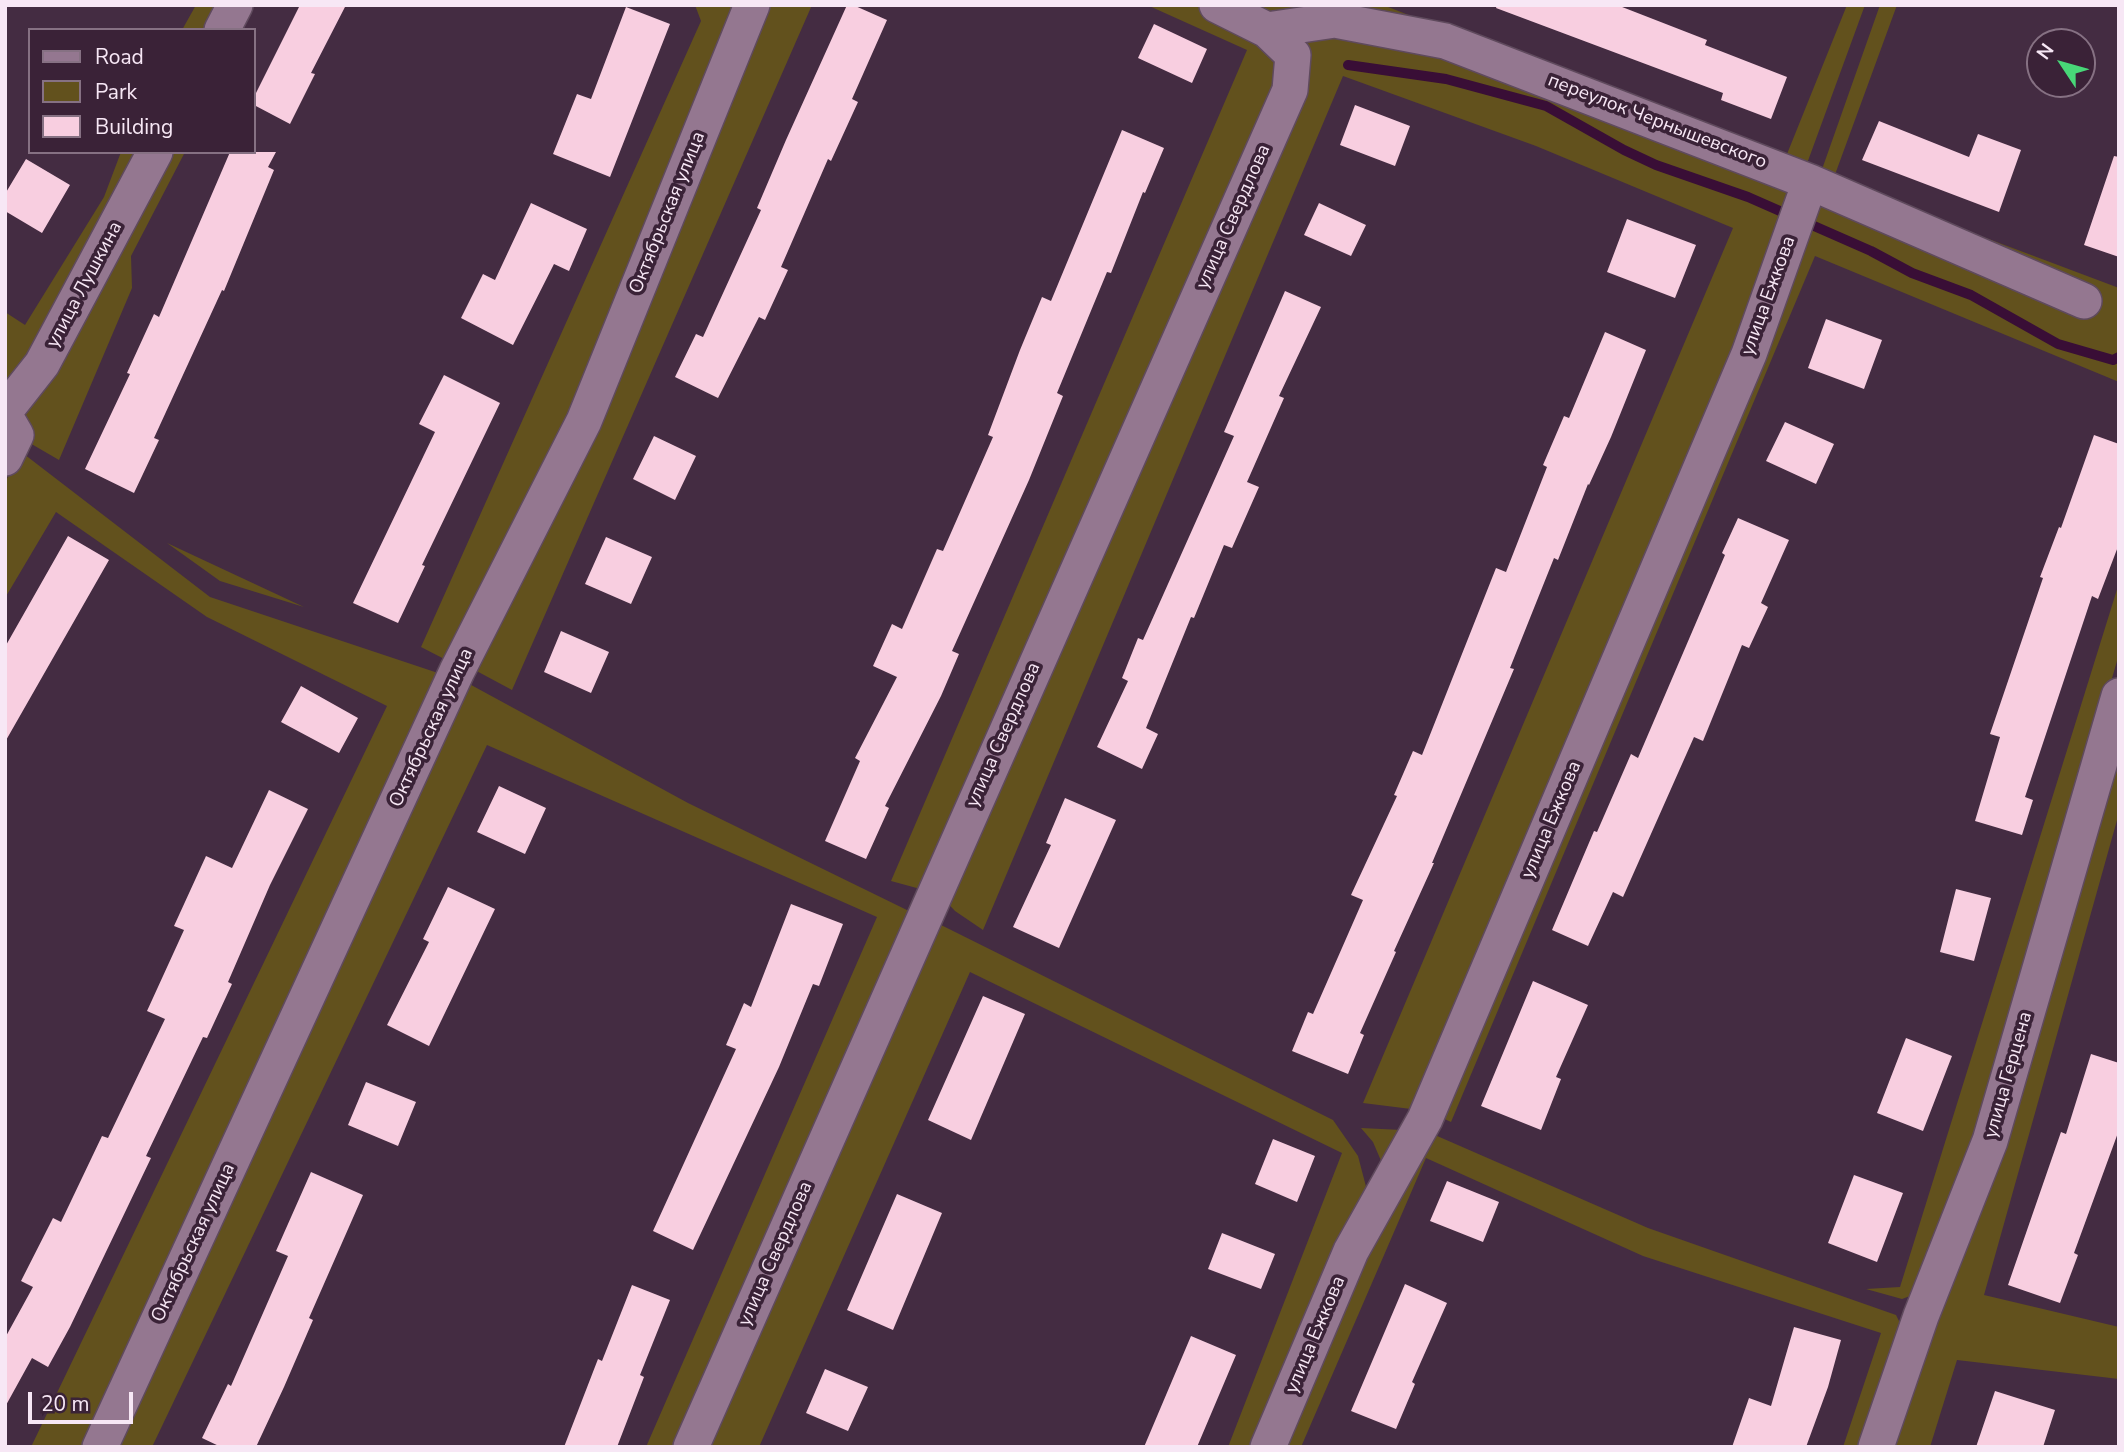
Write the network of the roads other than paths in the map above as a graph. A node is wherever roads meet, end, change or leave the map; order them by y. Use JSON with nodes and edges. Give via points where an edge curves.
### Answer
{"nodes":[{"id":1,"x":235,"y":5,"type":"edge"},
{"id":2,"x":752,"y":5,"type":"edge"},
{"id":3,"x":1217,"y":5,"type":"edge"},
{"id":4,"x":223,"y":28,"type":"edge"},
{"id":5,"x":1267,"y":30,"type":"junction"},
{"id":6,"x":154,"y":154,"type":"edge"},
{"id":7,"x":1810,"y":182,"type":"junction"},
{"id":8,"x":2084,"y":301,"type":"dead end"},
{"id":9,"x":8,"y":430,"type":"edge"},
{"id":10,"x":2119,"y":696,"type":"edge"},
{"id":11,"x":100,"y":1447,"type":"edge"},
{"id":12,"x":691,"y":1447,"type":"edge"},
{"id":13,"x":1268,"y":1447,"type":"edge"},
{"id":14,"x":1876,"y":1447,"type":"edge"}],
"edges":[{"from":1,"to":4,"type":"street"},
{"from":2,"to":11,"type":"street","name":"Октябрьская улица","via":[[584,421],[457,671]]},
{"from":3,"to":5,"type":"street"},
{"from":5,"to":7,"type":"street","name":"переулок Чернышевского","via":[[1335,20],[1445,41]]},
{"from":5,"to":12,"type":"street","name":"улица Свердлова","via":[[1293,55],[1290,90]]},
{"from":6,"to":9,"type":"street","name":"улица Лушкина"},
{"from":7,"to":8,"type":"street","name":"переулок Чернышевского"},
{"from":7,"to":13,"type":"street","name":"улица Ежкова","via":[[1749,354],[1425,1119],[1352,1251]]},
{"from":10,"to":14,"type":"street","name":"улица Герцена","via":[[1990,1141],[1921,1316]]}]}
